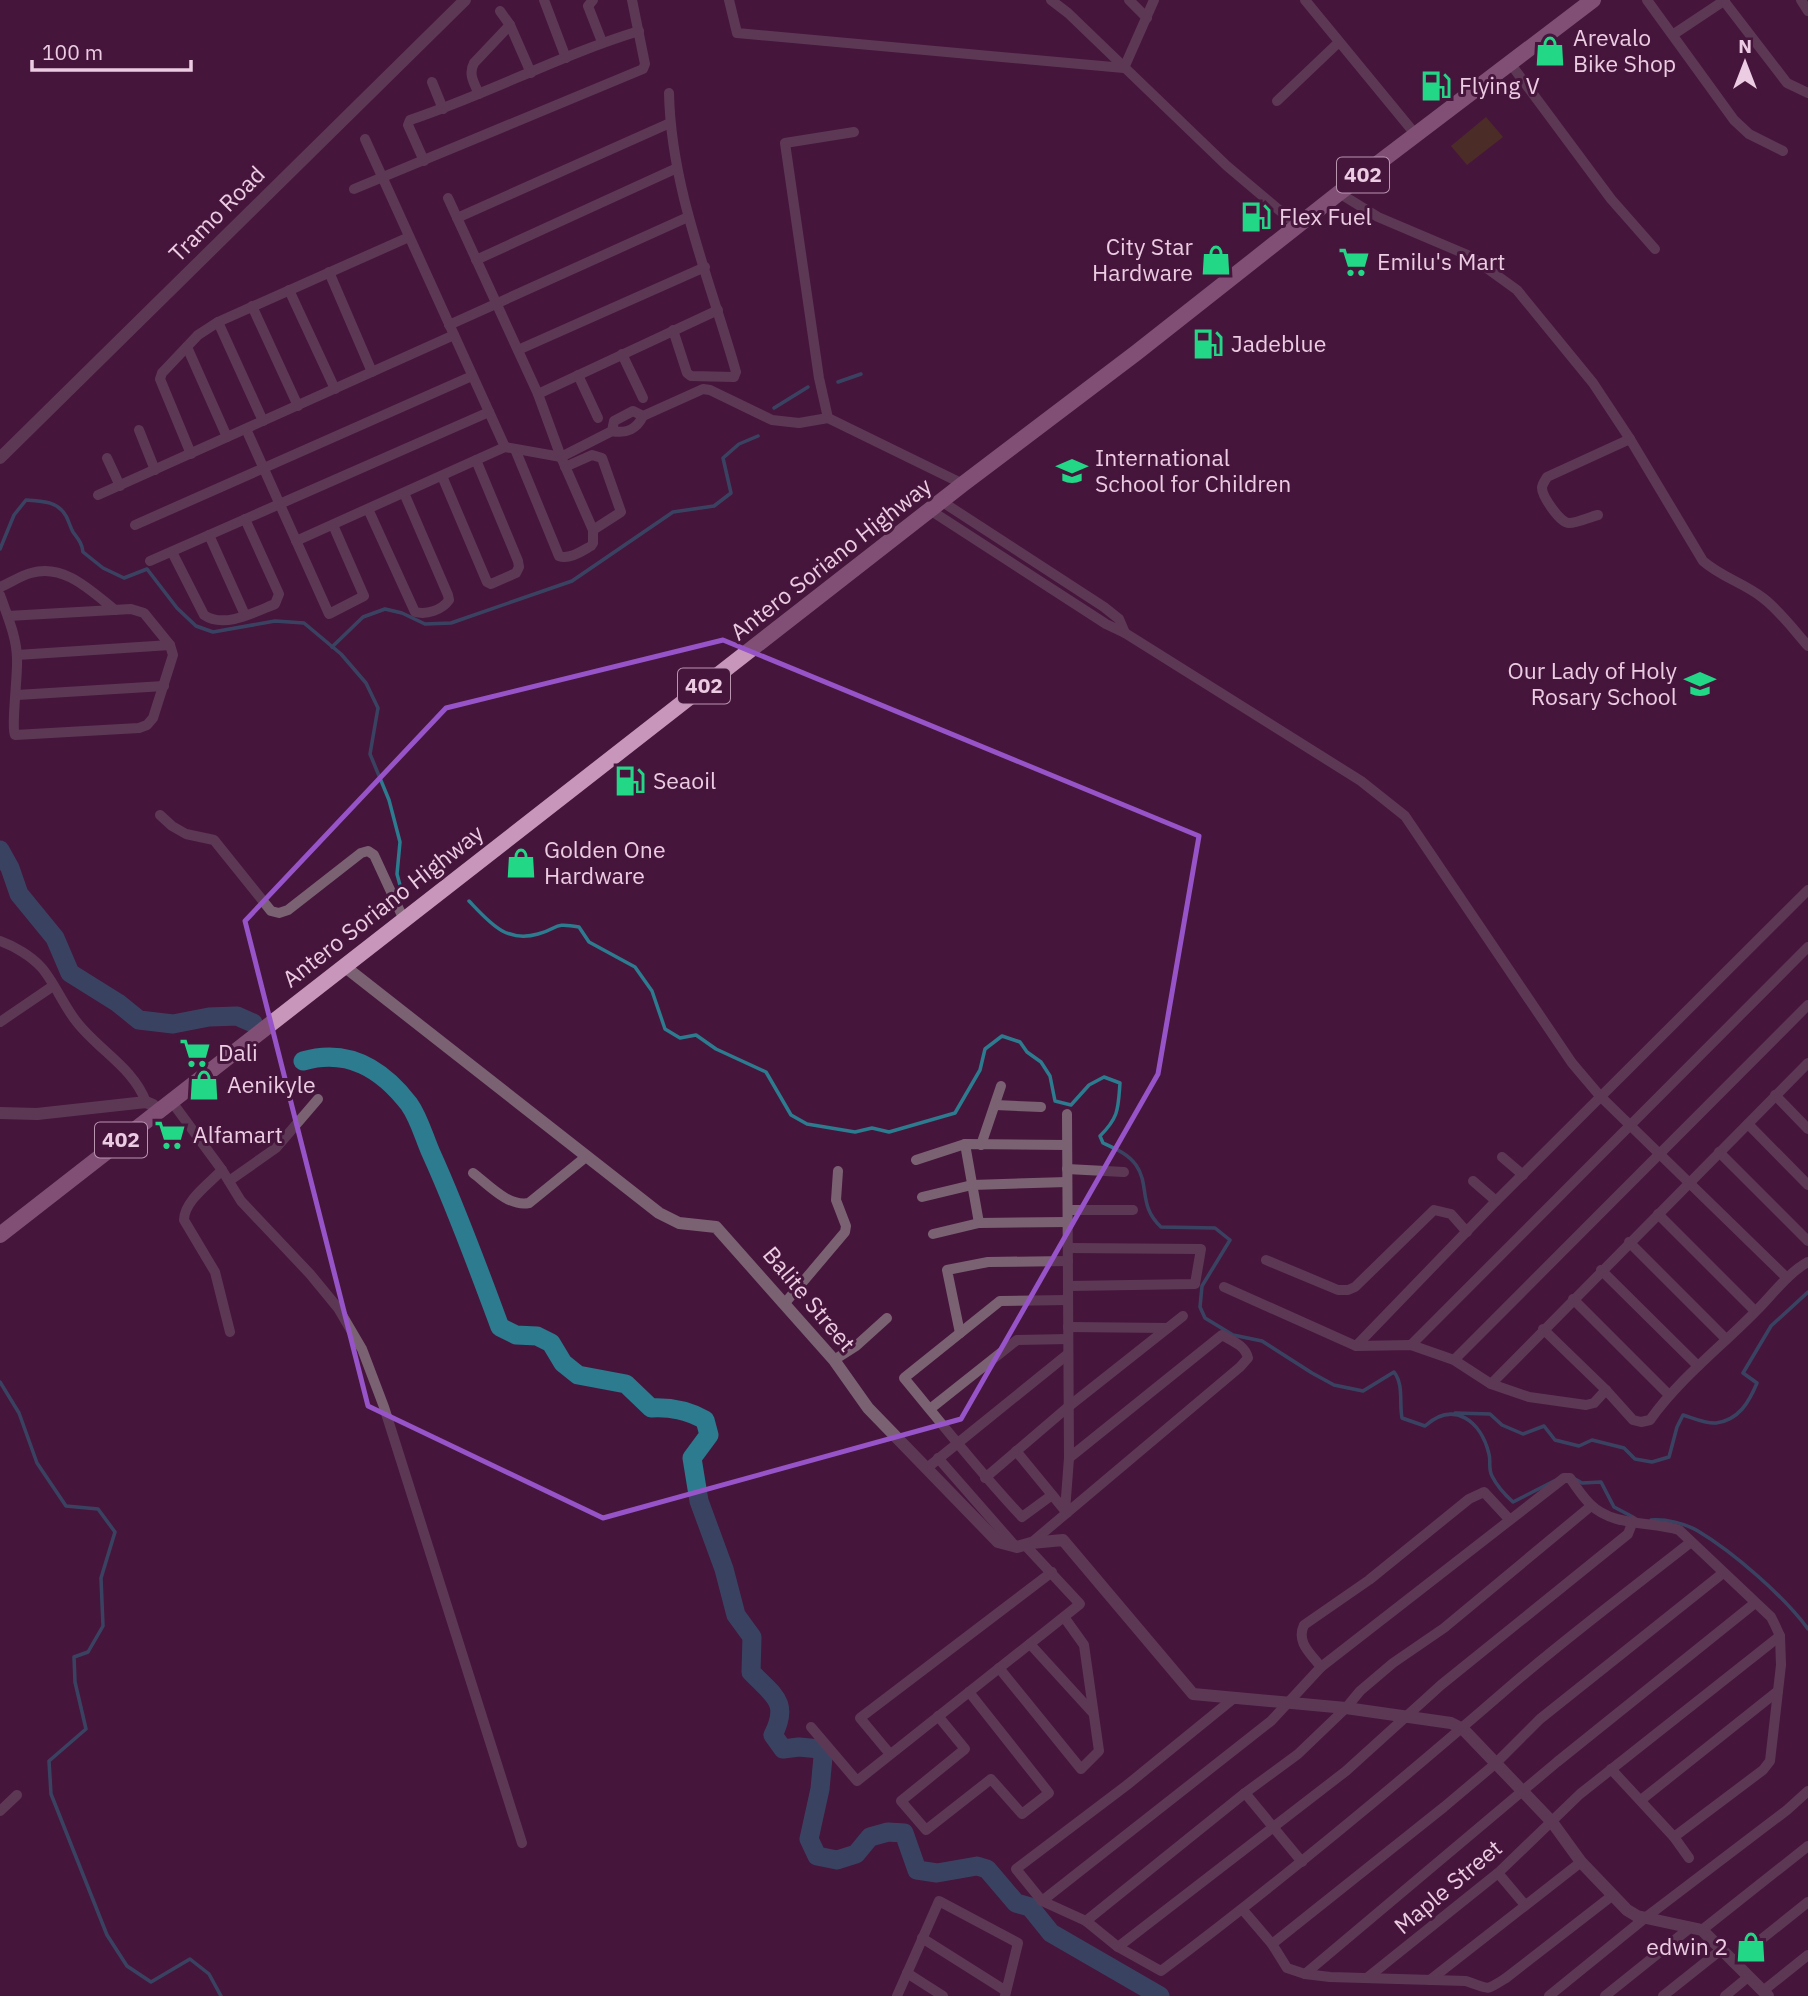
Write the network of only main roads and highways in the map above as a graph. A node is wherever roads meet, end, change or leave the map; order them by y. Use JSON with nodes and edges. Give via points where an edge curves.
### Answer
{"nodes":[{"id":1,"x":1583,"y":3,"type":"edge"},
{"id":2,"x":0,"y":1235,"type":"edge"}],
"edges":[{"from":1,"to":2,"type":"main road","name":"Antero Soriano Highway","number":"402","via":[[172,1102],[152,1107]]}]}
